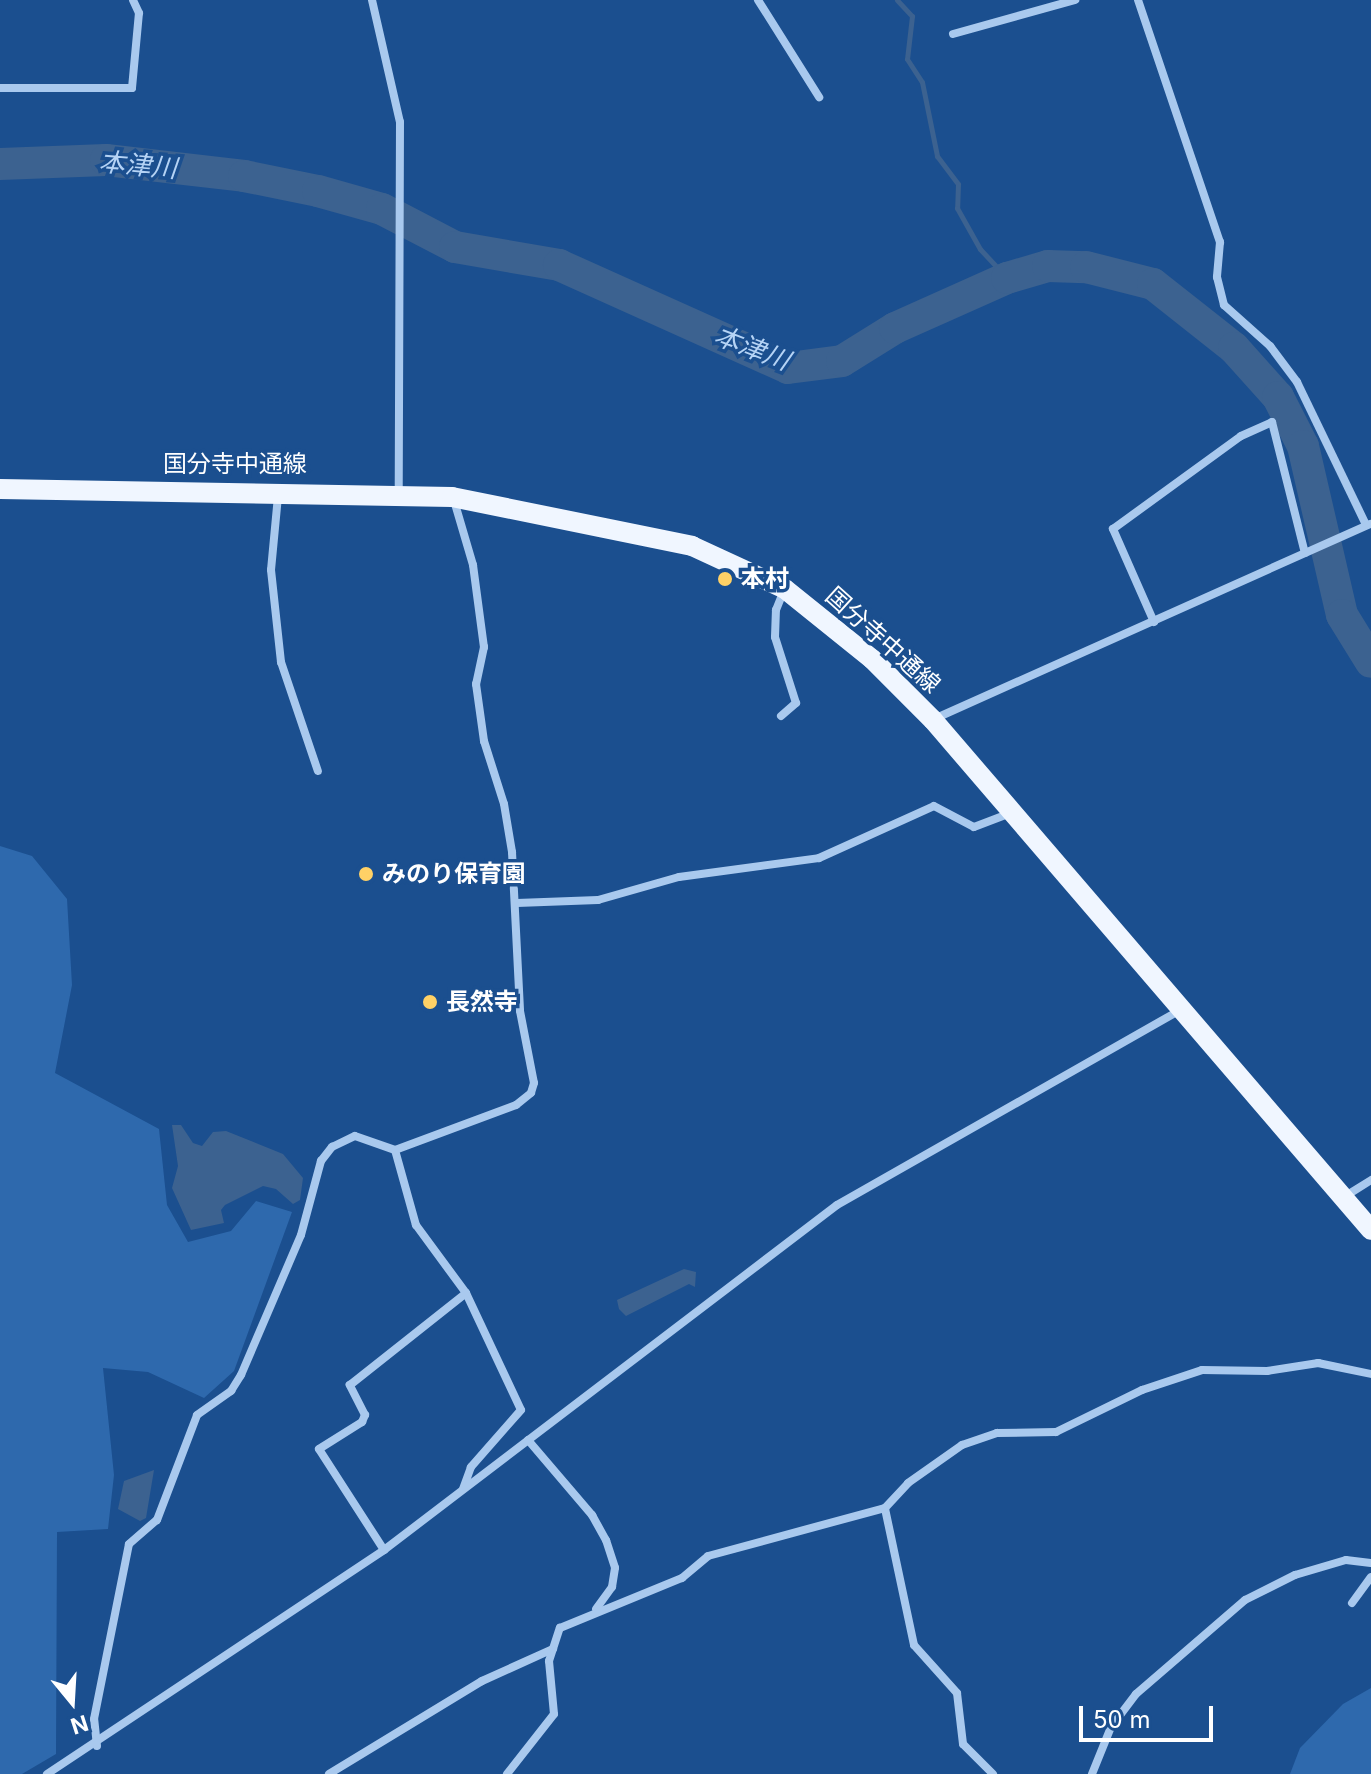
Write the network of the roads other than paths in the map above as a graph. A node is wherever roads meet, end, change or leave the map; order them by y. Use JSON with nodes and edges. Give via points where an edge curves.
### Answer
{"nodes":[{"id":1,"x":133,"y":0,"type":"edge"},
{"id":2,"x":372,"y":0,"type":"edge"},
{"id":3,"x":758,"y":0,"type":"edge"},
{"id":4,"x":1075,"y":0,"type":"edge"},
{"id":5,"x":1138,"y":0,"type":"edge"},
{"id":6,"x":953,"y":34,"type":"dead end"},
{"id":7,"x":0,"y":88,"type":"edge"},
{"id":8,"x":819,"y":97,"type":"dead end"},
{"id":9,"x":0,"y":489,"type":"edge"},
{"id":10,"x":279,"y":491,"type":"junction"},
{"id":11,"x":399,"y":492,"type":"junction"},
{"id":12,"x":452,"y":497,"type":"junction"},
{"id":13,"x":1368,"y":524,"type":"edge"},
{"id":14,"x":1310,"y":551,"type":"junction"},
{"id":15,"x":785,"y":589,"type":"junction"},
{"id":16,"x":1154,"y":622,"type":"junction"},
{"id":17,"x":781,"y":716,"type":"dead end"},
{"id":18,"x":933,"y":720,"type":"junction"},
{"id":19,"x":318,"y":771,"type":"dead end"},
{"id":20,"x":1011,"y":813,"type":"junction"},
{"id":21,"x":517,"y":903,"type":"junction"},
{"id":22,"x":1178,"y":1011,"type":"junction"},
{"id":23,"x":395,"y":1150,"type":"junction"},
{"id":24,"x":1371,"y":1180,"type":"edge"},
{"id":25,"x":1344,"y":1198,"type":"junction"},
{"id":26,"x":1371,"y":1230,"type":"edge"},
{"id":27,"x":466,"y":1293,"type":"junction"},
{"id":28,"x":1371,"y":1374,"type":"edge"},
{"id":29,"x":528,"y":1440,"type":"junction"},
{"id":30,"x":463,"y":1490,"type":"junction"},
{"id":31,"x":885,"y":1508,"type":"junction"},
{"id":32,"x":384,"y":1550,"type":"junction"},
{"id":33,"x":1371,"y":1563,"type":"edge"},
{"id":34,"x":1371,"y":1577,"type":"edge"},
{"id":35,"x":1352,"y":1603,"type":"dead end"},
{"id":36,"x":596,"y":1609,"type":"junction"},
{"id":37,"x":553,"y":1649,"type":"junction"},
{"id":38,"x":97,"y":1746,"type":"junction"},
{"id":39,"x":47,"y":1774,"type":"edge"},
{"id":40,"x":329,"y":1774,"type":"edge"},
{"id":41,"x":507,"y":1774,"type":"edge"},
{"id":42,"x":993,"y":1774,"type":"edge"},
{"id":43,"x":1092,"y":1774,"type":"edge"}],
"edges":[{"from":1,"to":7,"type":"street","via":[[139,13],[132,88]]},
{"from":2,"to":11,"type":"street","via":[[400,122]]},
{"from":3,"to":8,"type":"street"},
{"from":4,"to":6,"type":"street"},
{"from":5,"to":13,"type":"street","via":[[1220,242],[1217,277],[1224,305],[1270,346],[1297,382]]},
{"from":9,"to":10,"type":"main road","name":"国分寺中通線"},
{"from":10,"to":11,"type":"main road","name":"国分寺中通線"},
{"from":10,"to":19,"type":"street","via":[[271,570],[281,662]]},
{"from":11,"to":12,"type":"main road","name":"国分寺中通線"},
{"from":12,"to":15,"type":"main road","name":"国分寺中通線","via":[[692,546]]},
{"from":12,"to":21,"type":"street","via":[[473,565],[484,647],[476,684],[484,741],[504,804]]},
{"from":13,"to":14,"type":"street"},
{"from":14,"to":16,"type":"street"},
{"from":14,"to":16,"type":"street","via":[[1272,422],[1241,436],[1113,529]]},
{"from":15,"to":17,"type":"street","via":[[776,610],[775,637],[796,703]]},
{"from":15,"to":18,"type":"main road","name":"国分寺中通線","via":[[872,659]]},
{"from":16,"to":18,"type":"street"},
{"from":18,"to":20,"type":"main road","name":"国分寺中通線"},
{"from":20,"to":21,"type":"street","via":[[974,827],[934,806],[819,858],[679,877],[598,900]]},
{"from":20,"to":22,"type":"main road","name":"国分寺中通線"},
{"from":21,"to":23,"type":"street","via":[[520,1011],[531,1093],[516,1105]]},
{"from":22,"to":25,"type":"main road","name":"国分寺中通線"},
{"from":22,"to":29,"type":"street","via":[[837,1205]]},
{"from":23,"to":27,"type":"street","via":[[416,1225]]},
{"from":23,"to":38,"type":"street","via":[[355,1136],[332,1147],[321,1161],[301,1235],[241,1375],[231,1391],[197,1415],[157,1520],[129,1544],[94,1719]]},
{"from":24,"to":25,"type":"street"},
{"from":25,"to":26,"type":"main road","name":"国分寺中通線"},
{"from":27,"to":30,"type":"street","via":[[521,1410],[471,1467]]},
{"from":27,"to":32,"type":"street","via":[[350,1385],[365,1415],[362,1422],[319,1449]]},
{"from":28,"to":31,"type":"street","via":[[1318,1363],[1267,1371],[1202,1370],[1142,1390],[1056,1432],[997,1433],[962,1445],[925,1469]]},
{"from":29,"to":30,"type":"street"},
{"from":29,"to":36,"type":"street","via":[[592,1515],[606,1540],[615,1568],[612,1587]]},
{"from":30,"to":32,"type":"street"},
{"from":31,"to":36,"type":"street","via":[[708,1556],[682,1578]]},
{"from":31,"to":42,"type":"street","via":[[914,1645],[957,1693],[963,1744]]},
{"from":32,"to":38,"type":"street"},
{"from":33,"to":43,"type":"street","via":[[1346,1560],[1295,1575],[1245,1600],[1136,1694],[1111,1727]]},
{"from":34,"to":35,"type":"street"},
{"from":36,"to":37,"type":"street","via":[[560,1628]]},
{"from":37,"to":40,"type":"street","via":[[482,1681]]},
{"from":37,"to":41,"type":"street","via":[[554,1714]]},
{"from":38,"to":39,"type":"street"}]}
